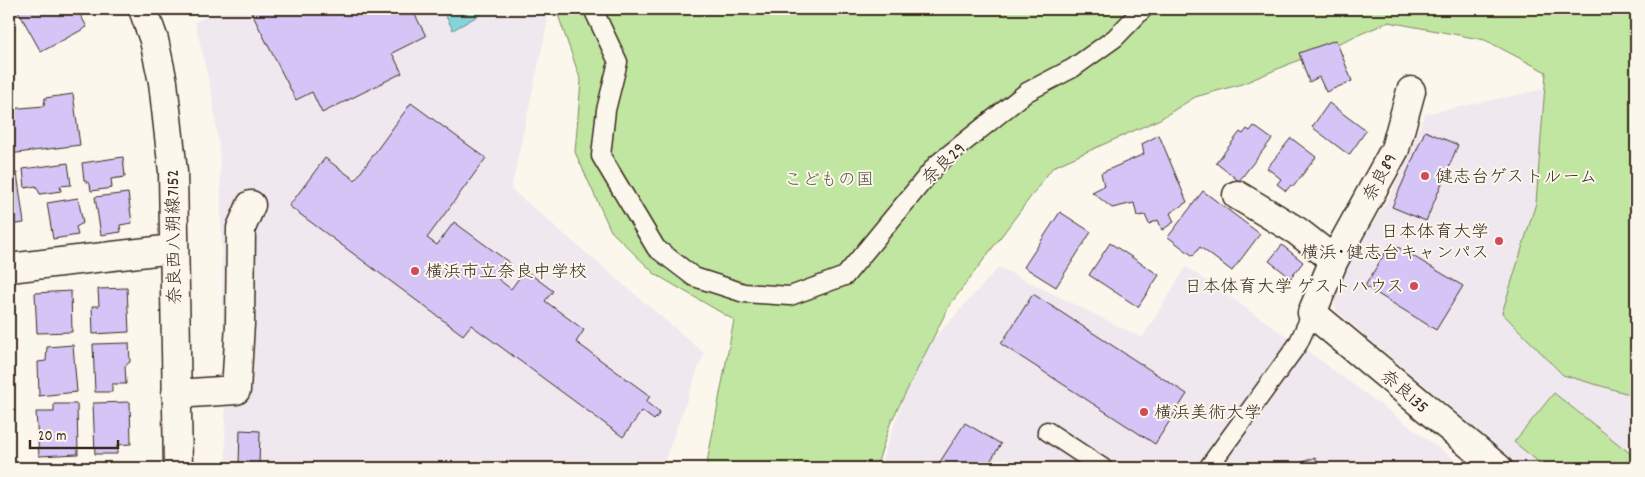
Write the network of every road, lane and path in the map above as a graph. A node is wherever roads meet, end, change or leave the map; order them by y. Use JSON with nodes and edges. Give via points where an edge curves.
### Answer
{"nodes":[{"id":1,"x":143,"y":9,"type":"edge"},
{"id":2,"x":593,"y":9,"type":"edge"},
{"id":3,"x":1143,"y":9,"type":"edge"},
{"id":4,"x":1411,"y":91,"type":"dead end"},
{"id":5,"x":1237,"y":195,"type":"dead end"},
{"id":6,"x":251,"y":205,"type":"dead end"},
{"id":7,"x":173,"y":249,"type":"junction"},
{"id":8,"x":1334,"y":260,"type":"junction"},
{"id":9,"x":9,"y":268,"type":"edge"},
{"id":10,"x":1312,"y":313,"type":"junction"},
{"id":11,"x":176,"y":394,"type":"junction"},
{"id":12,"x":1048,"y":431,"type":"dead end"},
{"id":13,"x":178,"y":468,"type":"edge"},
{"id":14,"x":1103,"y":468,"type":"edge"},
{"id":15,"x":1208,"y":468,"type":"edge"},
{"id":16,"x":1498,"y":468,"type":"edge"}],
"edges":[{"from":1,"to":7,"type":"street","name":"奈良西八朔線7152","via":[[163,82],[173,172]]},
{"from":2,"to":3,"type":"lane","name":"奈良29","via":[[618,62],[606,110],[601,156],[656,248],[694,277],[744,293],[790,296],[845,276],[937,164],[1027,92],[1073,68],[1115,38]]},
{"from":4,"to":8,"type":"street","name":"奈良89","via":[[1395,149]]},
{"from":5,"to":8,"type":"street","via":[[1297,231]]},
{"from":6,"to":11,"type":"street","via":[[241,228],[236,390]]},
{"from":7,"to":9,"type":"street"},
{"from":7,"to":11,"type":"street","name":"奈良西八朔線7152"},
{"from":8,"to":10,"type":"street","name":"奈良89"},
{"from":10,"to":15,"type":"lane","via":[[1298,344]]},
{"from":10,"to":16,"type":"street","name":"奈良135"},
{"from":11,"to":13,"type":"street","name":"奈良西八朔線7152"},
{"from":12,"to":14,"type":"lane"}]}
